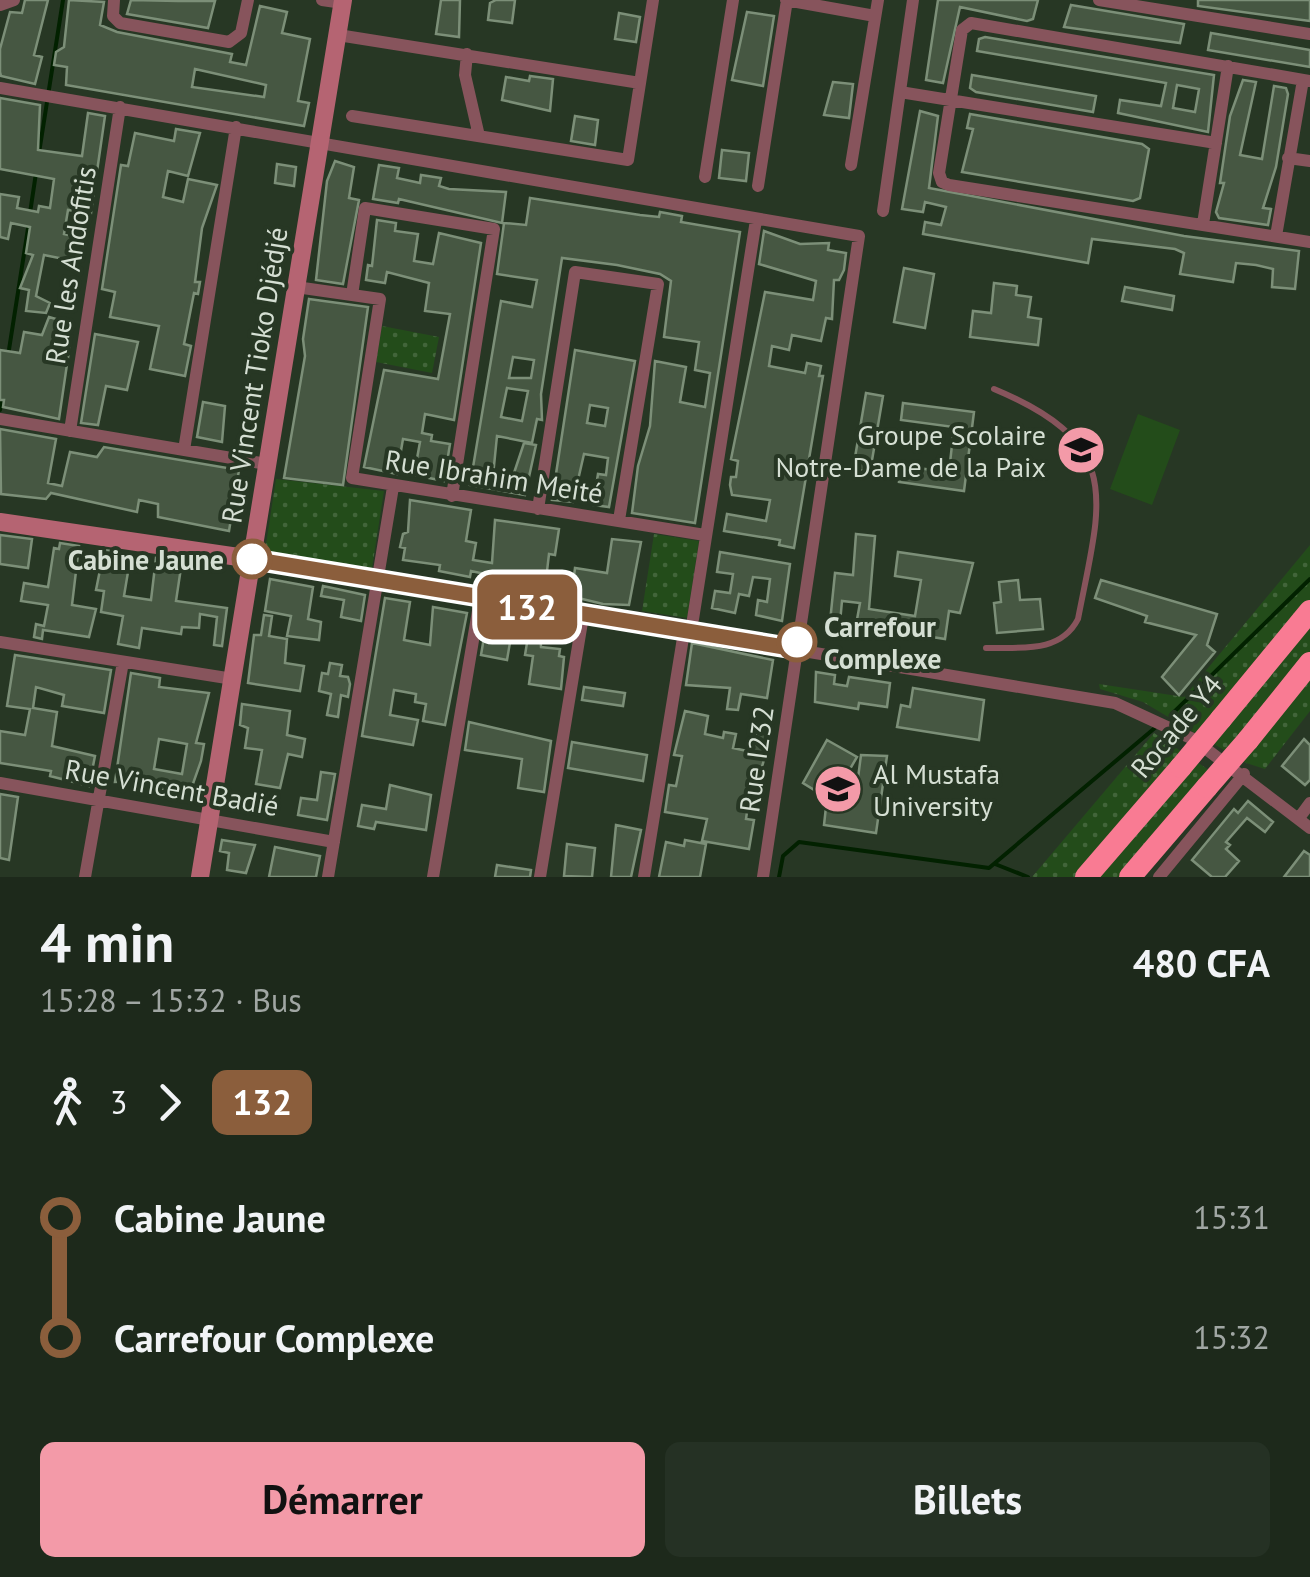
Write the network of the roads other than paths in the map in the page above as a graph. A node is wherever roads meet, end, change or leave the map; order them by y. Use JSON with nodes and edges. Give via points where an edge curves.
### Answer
{"nodes":[{"id":1,"x":14,"y":0,"type":"edge"},
{"id":2,"x":114,"y":0,"type":"edge"},
{"id":3,"x":248,"y":0,"type":"edge"},
{"id":4,"x":322,"y":0,"type":"edge"},
{"id":5,"x":732,"y":0,"type":"edge"},
{"id":6,"x":786,"y":0,"type":"edge"},
{"id":7,"x":878,"y":0,"type":"edge"},
{"id":8,"x":913,"y":0,"type":"edge"},
{"id":9,"x":1099,"y":0,"type":"edge"},
{"id":10,"x":648,"y":1,"type":"edge"},
{"id":11,"x":343,"y":2,"type":"edge"},
{"id":12,"x":1135,"y":3,"type":"edge"},
{"id":13,"x":0,"y":4,"type":"edge"},
{"id":14,"x":875,"y":16,"type":"junction"},
{"id":15,"x":1310,"y":34,"type":"edge"},
{"id":16,"x":338,"y":35,"type":"junction"},
{"id":17,"x":467,"y":54,"type":"junction"},
{"id":18,"x":1228,"y":66,"type":"junction"},
{"id":19,"x":1306,"y":80,"type":"edge"},
{"id":20,"x":640,"y":83,"type":"junction"},
{"id":21,"x":0,"y":88,"type":"edge"},
{"id":22,"x":900,"y":92,"type":"junction"},
{"id":23,"x":948,"y":99,"type":"junction"},
{"id":24,"x":120,"y":107,"type":"junction"},
{"id":25,"x":352,"y":116,"type":"dead end"},
{"id":26,"x":236,"y":127,"type":"junction"},
{"id":27,"x":479,"y":136,"type":"junction"},
{"id":28,"x":320,"y":141,"type":"junction"},
{"id":29,"x":1216,"y":143,"type":"junction"},
{"id":30,"x":1288,"y":158,"type":"junction"},
{"id":31,"x":1310,"y":162,"type":"edge"},
{"id":32,"x":851,"y":165,"type":"dead end"},
{"id":33,"x":705,"y":177,"type":"dead end"},
{"id":34,"x":758,"y":186,"type":"dead end"},
{"id":35,"x":883,"y":211,"type":"dead end"},
{"id":36,"x":756,"y":220,"type":"junction"},
{"id":37,"x":1203,"y":224,"type":"junction"},
{"id":38,"x":1276,"y":236,"type":"junction"},
{"id":39,"x":1310,"y":242,"type":"edge"},
{"id":40,"x":301,"y":288,"type":"junction"},
{"id":41,"x":352,"y":295,"type":"junction"},
{"id":42,"x":994,"y":389,"type":"dead end"},
{"id":43,"x":0,"y":419,"type":"edge"},
{"id":44,"x":70,"y":431,"type":"junction"},
{"id":45,"x":184,"y":450,"type":"junction"},
{"id":46,"x":268,"y":464,"type":"junction"},
{"id":47,"x":393,"y":487,"type":"junction"},
{"id":48,"x":452,"y":496,"type":"junction"},
{"id":49,"x":538,"y":510,"type":"junction"},
{"id":50,"x":620,"y":520,"type":"junction"},
{"id":51,"x":0,"y":522,"type":"edge"},
{"id":52,"x":705,"y":535,"type":"junction"},
{"id":53,"x":252,"y":559,"type":"junction"},
{"id":54,"x":377,"y":582,"type":"junction"},
{"id":55,"x":480,"y":600,"type":"junction"},
{"id":56,"x":1310,"y":611,"type":"edge"},
{"id":57,"x":583,"y":616,"type":"junction"},
{"id":58,"x":694,"y":619,"type":"dead end"},
{"id":59,"x":684,"y":632,"type":"junction"},
{"id":60,"x":0,"y":642,"type":"edge"},
{"id":61,"x":986,"y":648,"type":"dead end"},
{"id":62,"x":796,"y":649,"type":"junction"},
{"id":63,"x":122,"y":662,"type":"junction"},
{"id":64,"x":1310,"y":663,"type":"edge"},
{"id":65,"x":232,"y":678,"type":"junction"},
{"id":66,"x":1244,"y":774,"type":"junction"},
{"id":67,"x":0,"y":783,"type":"edge"},
{"id":68,"x":98,"y":799,"type":"junction"},
{"id":69,"x":1310,"y":803,"type":"edge"},
{"id":70,"x":209,"y":818,"type":"junction"},
{"id":71,"x":1304,"y":823,"type":"edge"},
{"id":72,"x":334,"y":842,"type":"junction"},
{"id":73,"x":85,"y":877,"type":"edge"},
{"id":74,"x":200,"y":877,"type":"edge"},
{"id":75,"x":328,"y":877,"type":"edge"},
{"id":76,"x":433,"y":877,"type":"edge"},
{"id":77,"x":540,"y":877,"type":"edge"},
{"id":78,"x":644,"y":877,"type":"edge"},
{"id":79,"x":763,"y":877,"type":"edge"},
{"id":80,"x":1086,"y":877,"type":"edge"},
{"id":81,"x":1130,"y":877,"type":"edge"},
{"id":82,"x":1160,"y":877,"type":"edge"}],
"edges":[{"from":1,"to":13,"type":"street"},
{"from":2,"to":3,"type":"street","via":[[113,16],[120,23],[229,42],[241,33]]},
{"from":4,"to":11,"type":"street"},
{"from":5,"to":33,"type":"street"},
{"from":6,"to":14,"type":"street"},
{"from":6,"to":34,"type":"street"},
{"from":7,"to":14,"type":"street"},
{"from":8,"to":22,"type":"street"},
{"from":9,"to":12,"type":"street"},
{"from":10,"to":20,"type":"street"},
{"from":11,"to":16,"type":"street","name":"Rue Vincent Tioko Djédjé"},
{"from":12,"to":15,"type":"street"},
{"from":14,"to":32,"type":"street"},
{"from":16,"to":17,"type":"street"},
{"from":16,"to":28,"type":"street","name":"Rue Vincent Tioko Djédjé"},
{"from":17,"to":20,"type":"street"},
{"from":17,"to":27,"type":"street","via":[[465,75]]},
{"from":18,"to":19,"type":"street"},
{"from":18,"to":23,"type":"street","via":[[971,23],[962,30]]},
{"from":18,"to":29,"type":"street"},
{"from":19,"to":30,"type":"street"},
{"from":20,"to":27,"type":"street","via":[[628,160]]},
{"from":21,"to":24,"type":"street"},
{"from":22,"to":23,"type":"street"},
{"from":22,"to":35,"type":"street"},
{"from":23,"to":29,"type":"street"},
{"from":23,"to":37,"type":"street","via":[[939,173],[945,184]]},
{"from":24,"to":26,"type":"street"},
{"from":24,"to":44,"type":"street","name":"Rue les Andofitis"},
{"from":25,"to":27,"type":"street"},
{"from":26,"to":28,"type":"street"},
{"from":26,"to":45,"type":"street"},
{"from":28,"to":36,"type":"street"},
{"from":28,"to":40,"type":"street","name":"Rue Vincent Tioko Djédjé"},
{"from":29,"to":37,"type":"street"},
{"from":30,"to":31,"type":"street"},
{"from":30,"to":38,"type":"street"},
{"from":36,"to":52,"type":"street"},
{"from":36,"to":62,"type":"street","name":"Rue I232","via":[[860,236]]},
{"from":37,"to":38,"type":"street"},
{"from":38,"to":39,"type":"street"},
{"from":40,"to":41,"type":"street"},
{"from":40,"to":46,"type":"street","name":"Rue Vincent Tioko Djédjé"},
{"from":41,"to":47,"type":"street","name":"Rue Ibrahim Meité","via":[[380,299],[352,478]]},
{"from":41,"to":48,"type":"street","via":[[365,208],[494,228]]},
{"from":42,"to":61,"type":"lane","via":[[1032,404],[1078,443],[1097,481],[1099,512],[1071,634],[1042,646]]},
{"from":43,"to":44,"type":"street"},
{"from":44,"to":45,"type":"street"},
{"from":45,"to":46,"type":"street"},
{"from":46,"to":53,"type":"street","name":"Rue Vincent Tioko Djédjé"},
{"from":47,"to":48,"type":"street","name":"Rue Ibrahim Meité"},
{"from":47,"to":54,"type":"street"},
{"from":48,"to":49,"type":"street","name":"Rue Ibrahim Meité"},
{"from":49,"to":50,"type":"street","name":"Rue Ibrahim Meité"},
{"from":49,"to":50,"type":"street","via":[[574,272],[658,284]]},
{"from":50,"to":52,"type":"street","name":"Rue Ibrahim Meité"},
{"from":51,"to":53,"type":"street"},
{"from":52,"to":58,"type":"street"},
{"from":53,"to":54,"type":"street"},
{"from":53,"to":65,"type":"street","name":"Rue Vincent Tioko Djédjé"},
{"from":54,"to":55,"type":"street"},
{"from":54,"to":72,"type":"street"},
{"from":55,"to":57,"type":"street"},
{"from":55,"to":76,"type":"street"},
{"from":56,"to":80,"type":"highway","name":"Rocade Y4","bridge":true},
{"from":57,"to":59,"type":"street"},
{"from":57,"to":77,"type":"street"},
{"from":59,"to":62,"type":"street"},
{"from":59,"to":78,"type":"street"},
{"from":60,"to":63,"type":"street"},
{"from":62,"to":66,"type":"street","via":[[1115,703],[1193,738]]},
{"from":62,"to":79,"type":"street","name":"Rue I232"},
{"from":63,"to":65,"type":"street"},
{"from":63,"to":68,"type":"street"},
{"from":64,"to":81,"type":"highway","bridge":true},
{"from":65,"to":70,"type":"street","name":"Rue Vincent Tioko Djédjé"},
{"from":66,"to":71,"type":"street"},
{"from":66,"to":82,"type":"street"},
{"from":67,"to":68,"type":"street","name":"Rue Vincent Badié"},
{"from":68,"to":70,"type":"street","name":"Rue Vincent Badié"},
{"from":68,"to":73,"type":"street"},
{"from":69,"to":71,"type":"street"},
{"from":70,"to":72,"type":"street","name":"Rue Vincent Badié"},
{"from":70,"to":74,"type":"street","name":"Rue Vincent Tioko Djédjé"},
{"from":72,"to":75,"type":"street"}]}
